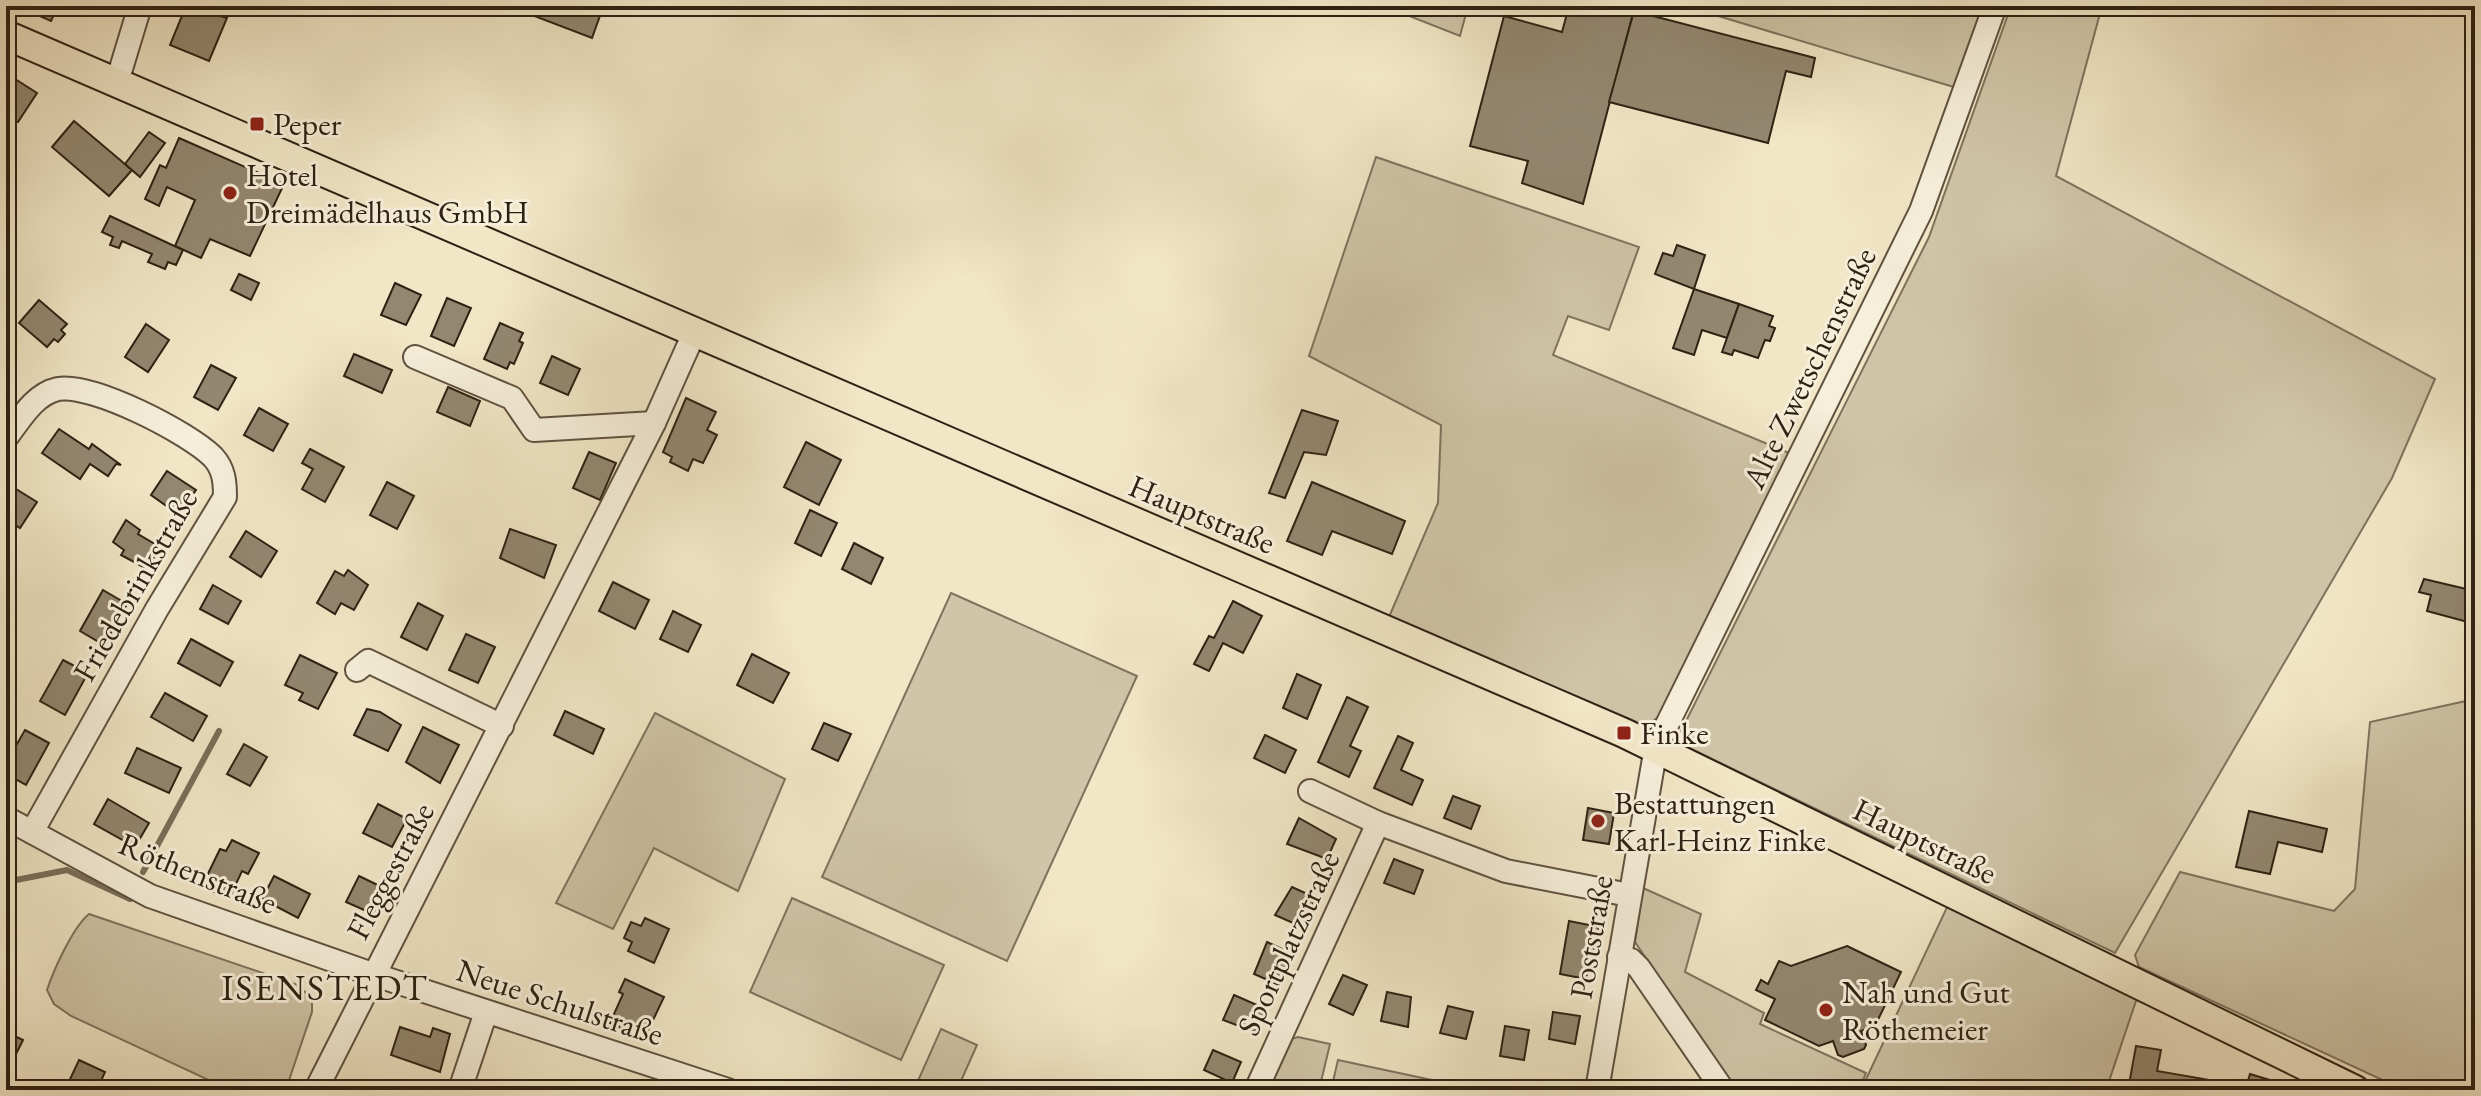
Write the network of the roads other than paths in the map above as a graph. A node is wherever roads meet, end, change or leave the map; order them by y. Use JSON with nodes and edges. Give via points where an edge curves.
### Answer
{"nodes":[{"id":1,"x":140,"y":6,"type":"edge"},
{"id":2,"x":1995,"y":6,"type":"edge"},
{"id":3,"x":6,"y":35,"type":"edge"},
{"id":4,"x":117,"y":82,"type":"junction"},
{"id":5,"x":695,"y":331,"type":"junction"},
{"id":6,"x":415,"y":357,"type":"dead end"},
{"id":7,"x":654,"y":423,"type":"junction"},
{"id":8,"x":6,"y":438,"type":"edge"},
{"id":9,"x":357,"y":670,"type":"dead end"},
{"id":10,"x":502,"y":726,"type":"junction"},
{"id":11,"x":1656,"y":747,"type":"junction"},
{"id":12,"x":1310,"y":791,"type":"dead end"},
{"id":13,"x":6,"y":818,"type":"edge"},
{"id":14,"x":1378,"y":823,"type":"junction"},
{"id":15,"x":32,"y":832,"type":"junction"},
{"id":16,"x":1629,"y":895,"type":"junction"},
{"id":17,"x":1619,"y":957,"type":"junction"},
{"id":18,"x":372,"y":974,"type":"junction"},
{"id":19,"x":486,"y":1012,"type":"junction"},
{"id":20,"x":316,"y":1090,"type":"edge"},
{"id":21,"x":460,"y":1090,"type":"edge"},
{"id":22,"x":728,"y":1090,"type":"edge"},
{"id":23,"x":1256,"y":1090,"type":"edge"},
{"id":24,"x":1597,"y":1090,"type":"edge"},
{"id":25,"x":1723,"y":1090,"type":"edge"},
{"id":26,"x":2355,"y":1090,"type":"edge"}],
"edges":[{"from":1,"to":4,"type":"street"},
{"from":2,"to":11,"type":"street","name":"Alte Zwetschenstraße","via":[[1921,211]]},
{"from":3,"to":4,"type":"main road","name":"Hauptstraße"},
{"from":4,"to":5,"type":"main road","name":"Hauptstraße"},
{"from":5,"to":7,"type":"street","name":"Fleggestraße"},
{"from":5,"to":11,"type":"main road","name":"Hauptstraße"},
{"from":6,"to":7,"type":"street","via":[[512,398],[534,430]]},
{"from":7,"to":10,"type":"street","name":"Fleggestraße"},
{"from":8,"to":15,"type":"street","name":"Friedebrinkstraße","via":[[37,399],[58,389],[79,390],[157,420],[213,457],[226,478],[225,497]]},
{"from":9,"to":10,"type":"street","via":[[368,661]]},
{"from":10,"to":18,"type":"street","name":"Fleggestraße"},
{"from":11,"to":16,"type":"street","name":"Poststraße"},
{"from":11,"to":26,"type":"main road","name":"Hauptstraße"},
{"from":12,"to":14,"type":"street","name":"Sportplatzstraße"},
{"from":13,"to":15,"type":"street","name":"Röthenstraße"},
{"from":14,"to":16,"type":"street","name":"Sportplatzstraße","via":[[1506,871]]},
{"from":14,"to":23,"type":"street","name":"Sportplatzstraße"},
{"from":15,"to":18,"type":"street","name":"Röthenstraße","via":[[150,896]]},
{"from":16,"to":17,"type":"street","name":"Poststraße"},
{"from":17,"to":24,"type":"street","name":"Poststraße"},
{"from":17,"to":25,"type":"street","via":[[1639,968]]},
{"from":18,"to":19,"type":"street","name":"Neue Schulstraße"},
{"from":18,"to":20,"type":"street","name":"Fleggestraße"},
{"from":19,"to":21,"type":"street"},
{"from":19,"to":22,"type":"street","name":"Neue Schulstraße"}]}
